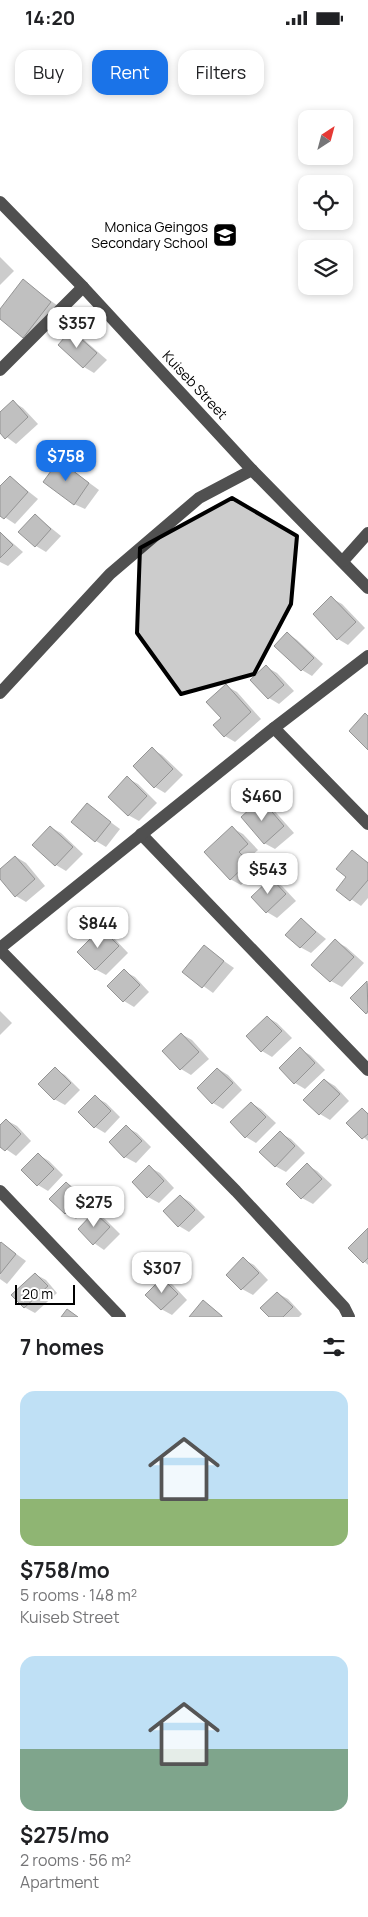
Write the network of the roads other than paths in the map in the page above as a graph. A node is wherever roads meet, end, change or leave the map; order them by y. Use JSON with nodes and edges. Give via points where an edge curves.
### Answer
{"nodes":[{"id":1,"x":0,"y":202,"type":"edge"},
{"id":2,"x":83,"y":287,"type":"junction"},
{"id":3,"x":0,"y":370,"type":"edge"},
{"id":4,"x":252,"y":470,"type":"junction"},
{"id":5,"x":368,"y":533,"type":"edge"},
{"id":6,"x":343,"y":561,"type":"junction"},
{"id":7,"x":368,"y":588,"type":"edge"},
{"id":8,"x":368,"y":656,"type":"edge"},
{"id":9,"x":0,"y":693,"type":"edge"},
{"id":10,"x":274,"y":728,"type":"junction"},
{"id":11,"x":368,"y":824,"type":"edge"},
{"id":12,"x":141,"y":835,"type":"junction"},
{"id":13,"x":0,"y":949,"type":"edge"},
{"id":14,"x":368,"y":1069,"type":"edge"},
{"id":15,"x":0,"y":1191,"type":"edge"},
{"id":16,"x":120,"y":1317,"type":"edge"},
{"id":17,"x":349,"y":1317,"type":"edge"}],
"edges":[{"from":1,"to":2,"type":"street","name":"Kuiseb Street"},
{"from":2,"to":3,"type":"street"},
{"from":2,"to":4,"type":"street","name":"Kuiseb Street"},
{"from":4,"to":6,"type":"street","name":"Kuiseb Street"},
{"from":4,"to":9,"type":"street","via":[[199,497],[110,574]]},
{"from":5,"to":6,"type":"street"},
{"from":6,"to":7,"type":"street","name":"Kuiseb Street"},
{"from":8,"to":10,"type":"street"},
{"from":10,"to":11,"type":"street"},
{"from":10,"to":12,"type":"street"},
{"from":12,"to":13,"type":"street"},
{"from":12,"to":14,"type":"street"},
{"from":13,"to":17,"type":"street","via":[[236,1191],[344,1307]]},
{"from":15,"to":16,"type":"street"}]}
